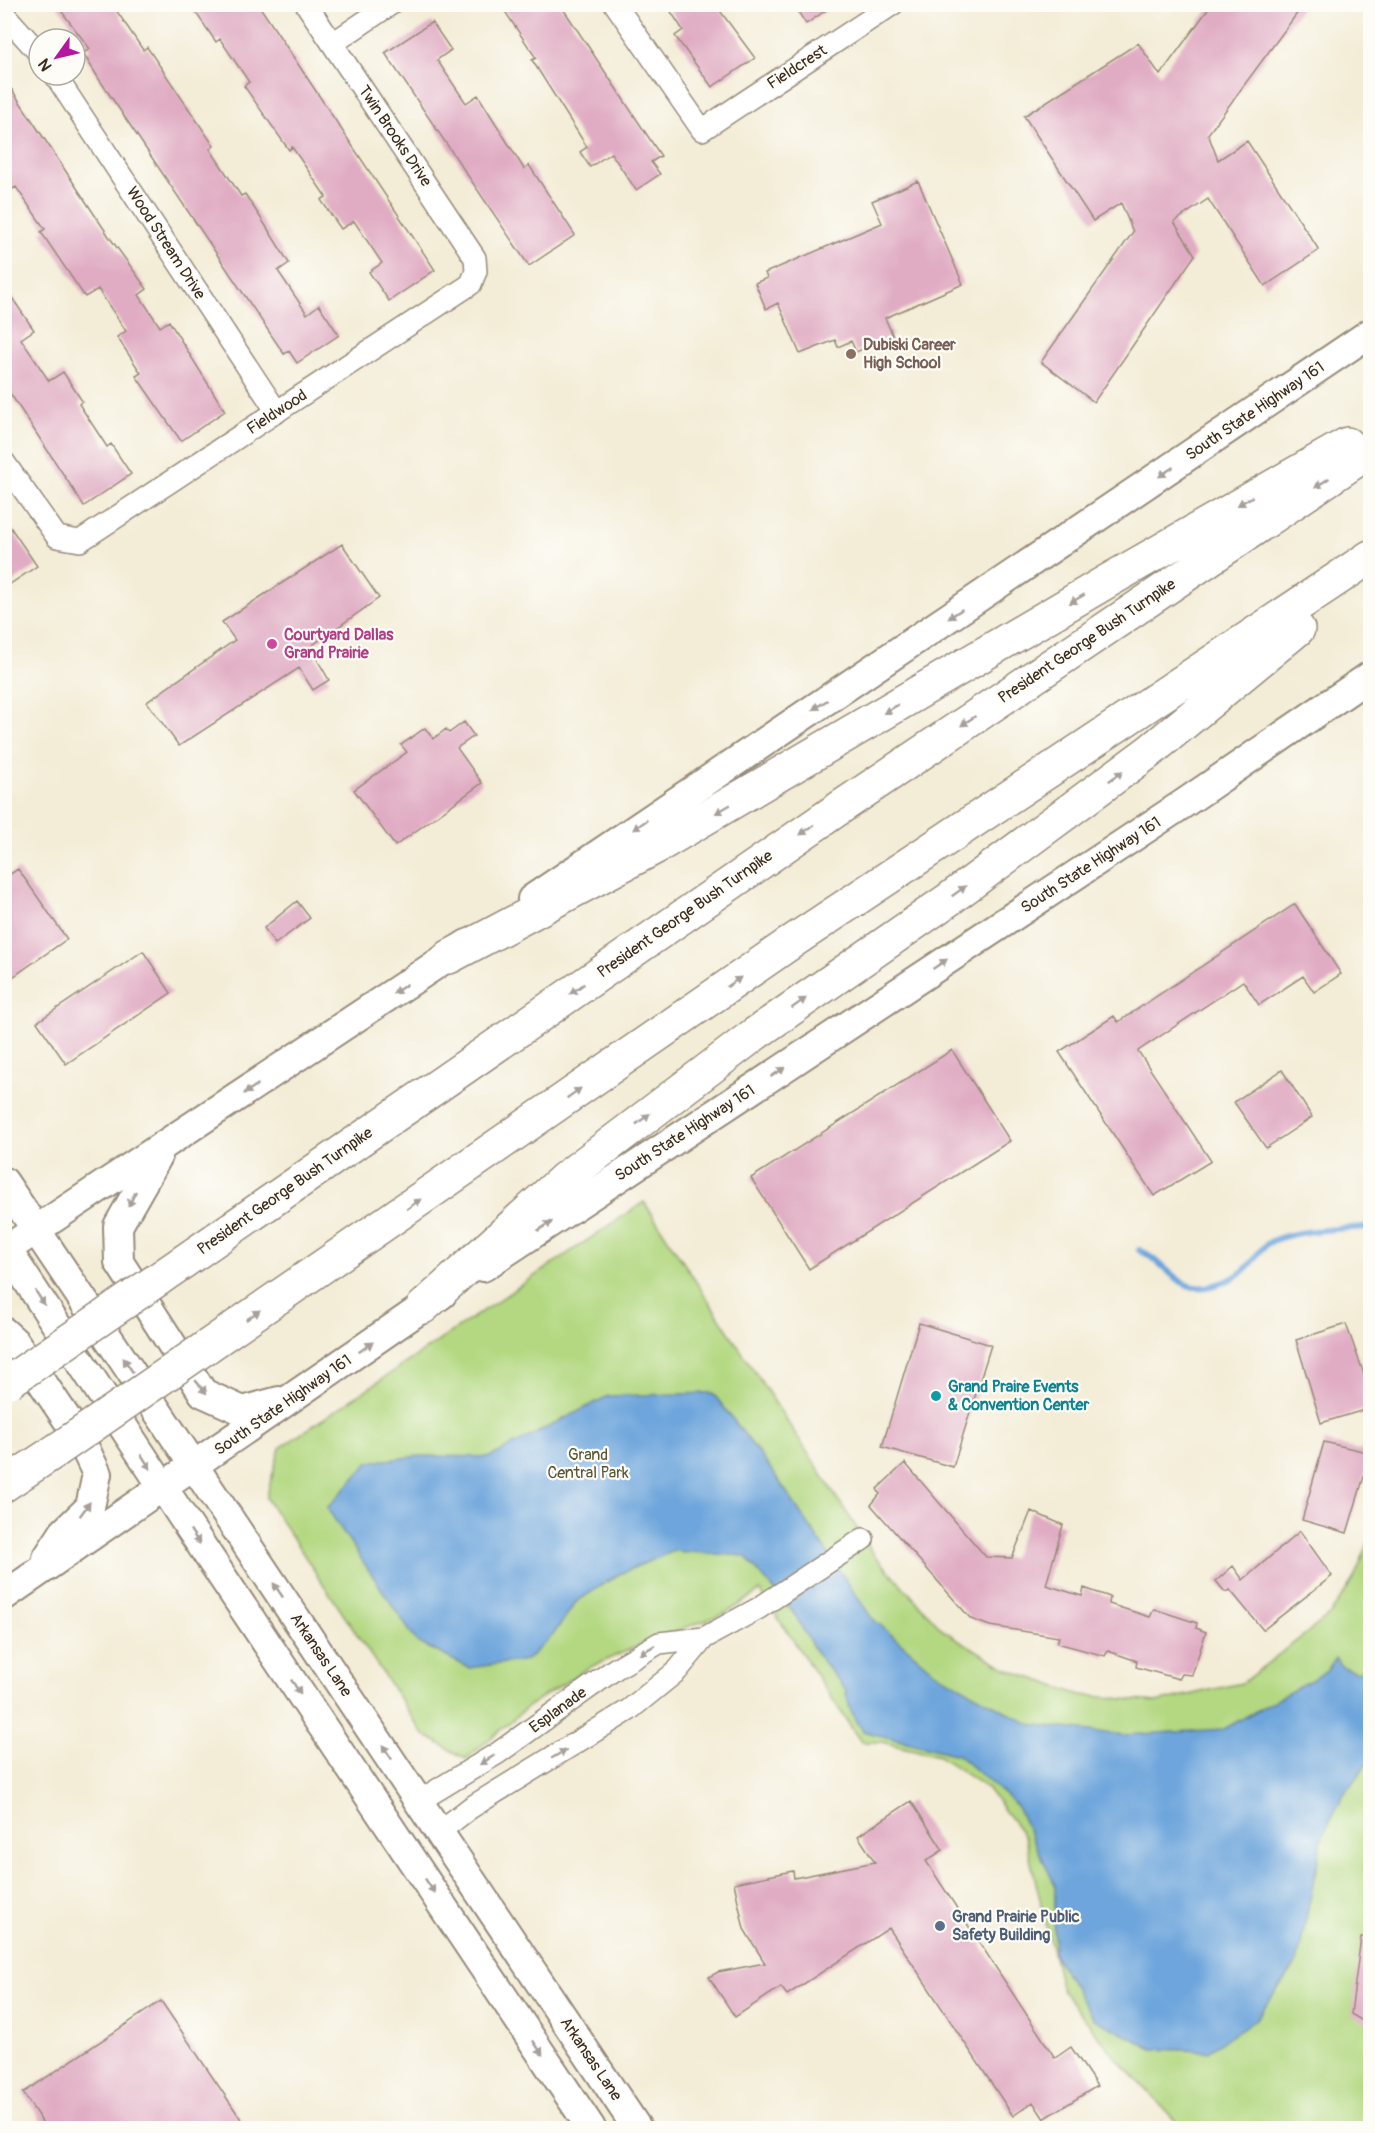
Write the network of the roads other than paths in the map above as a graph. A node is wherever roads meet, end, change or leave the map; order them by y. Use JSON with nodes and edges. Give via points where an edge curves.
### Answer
{"nodes":[{"id":1,"x":306,"y":4,"type":"edge"},
{"id":2,"x":391,"y":4,"type":"edge"},
{"id":3,"x":615,"y":4,"type":"edge"},
{"id":4,"x":893,"y":4,"type":"edge"},
{"id":5,"x":4,"y":14,"type":"edge"},
{"id":6,"x":27,"y":40,"type":"edge"},
{"id":7,"x":333,"y":43,"type":"junction"},
{"id":8,"x":63,"y":87,"type":"edge"},
{"id":9,"x":477,"y":271,"type":"joint"},
{"id":10,"x":1371,"y":333,"type":"edge"},
{"id":11,"x":277,"y":412,"type":"junction"},
{"id":12,"x":1371,"y":433,"type":"edge"},
{"id":13,"x":1371,"y":451,"type":"edge"},
{"id":14,"x":5,"y":465,"type":"edge"},
{"id":15,"x":1371,"y":557,"type":"edge"},
{"id":16,"x":1371,"y":573,"type":"edge"},
{"id":17,"x":1371,"y":676,"type":"edge"},
{"id":18,"x":449,"y":957,"type":"junction"},
{"id":19,"x":162,"y":1149,"type":"junction"},
{"id":20,"x":4,"y":1182,"type":"edge"},
{"id":21,"x":37,"y":1231,"type":"junction"},
{"id":22,"x":6,"y":1248,"type":"edge"},
{"id":23,"x":423,"y":1307,"type":"junction"},
{"id":24,"x":4,"y":1332,"type":"edge"},
{"id":25,"x":7,"y":1383,"type":"edge"},
{"id":26,"x":297,"y":1396,"type":"junction"},
{"id":27,"x":196,"y":1466,"type":"junction"},
{"id":28,"x":4,"y":1485,"type":"edge"},
{"id":29,"x":163,"y":1488,"type":"junction"},
{"id":30,"x":863,"y":1539,"type":"dead end"},
{"id":31,"x":38,"y":1573,"type":"junction"},
{"id":32,"x":4,"y":1596,"type":"edge"},
{"id":33,"x":704,"y":1638,"type":"junction"},
{"id":34,"x":419,"y":1801,"type":"junction"},
{"id":35,"x":439,"y":1832,"type":"junction"},
{"id":36,"x":398,"y":1837,"type":"junction"},
{"id":37,"x":591,"y":2128,"type":"edge"},
{"id":38,"x":637,"y":2128,"type":"edge"}],
"edges":[{"from":1,"to":7,"type":"street","name":"Twin Brooks Drive"},
{"from":2,"to":7,"type":"street"},
{"from":3,"to":4,"type":"street","name":"Fieldcrest","via":[[702,130]]},
{"from":5,"to":6,"type":"street"},
{"from":7,"to":9,"type":"street","name":"Twin Brooks Drive","via":[[475,258]]},
{"from":8,"to":11,"type":"street","name":"Wood Stream Drive"},
{"from":9,"to":11,"type":"street","name":"Fieldwood","via":[[471,284]]},
{"from":10,"to":18,"type":"main road","name":"South State Highway 161","one_way":true,"via":[[869,673],[717,771]]},
{"from":11,"to":14,"type":"street","name":"Fieldwood","via":[[80,541],[57,537]]},
{"from":12,"to":18,"type":"highway","one_way":true,"via":[[1329,453],[1106,582],[656,847]]},
{"from":13,"to":25,"type":"highway","name":"President George Bush Turnpike","one_way":true,"bridge":true,"via":[[838,809]]},
{"from":28,"to":15,"type":"highway","one_way":true,"bridge":true,"via":[[796,939]]},
{"from":23,"to":16,"type":"highway","one_way":true,"via":[[564,1179],[755,1034],[948,900],[1150,751]]},
{"from":23,"to":17,"type":"main road","name":"South State Highway 161","one_way":true},
{"from":18,"to":19,"type":"main road","name":"South State Highway 161","one_way":true},
{"from":19,"to":21,"type":"main road","name":"South State Highway 161"},
{"from":19,"to":26,"type":"main road","one_way":true,"via":[[118,1226],[119,1262],[203,1393],[243,1411]]},
{"from":20,"to":21,"type":"main road","name":"Arkansas Lane"},
{"from":21,"to":22,"type":"main road","name":"South State Highway 161"},
{"from":27,"to":21,"type":"main road","name":"Arkansas Lane","one_way":true},
{"from":22,"to":29,"type":"main road","one_way":true},
{"from":26,"to":23,"type":"main road","name":"South State Highway 161","one_way":true},
{"from":31,"to":24,"type":"main road","one_way":true,"via":[[64,1532],[90,1507],[97,1474],[81,1440],[15,1342]]},
{"from":26,"to":27,"type":"main road","name":"South State Highway 161"},
{"from":27,"to":29,"type":"main road","name":"South State Highway 161"},
{"from":34,"to":27,"type":"main road","name":"Arkansas Lane","one_way":true},
{"from":29,"to":31,"type":"main road","name":"South State Highway 161"},
{"from":29,"to":36,"type":"main road","one_way":true},
{"from":30,"to":33,"type":"street","name":"Esplanade","via":[[759,1608]]},
{"from":31,"to":32,"type":"main road","name":"South State Highway 161"},
{"from":33,"to":34,"type":"street","name":"Esplanade","one_way":true,"via":[[659,1643],[615,1669],[498,1753]]},
{"from":35,"to":33,"type":"street","name":"Esplanade","one_way":true,"via":[[510,1782],[629,1710],[677,1671]]},
{"from":34,"to":35,"type":"main road","name":"Arkansas Lane"},
{"from":34,"to":36,"type":"main road"},
{"from":35,"to":36,"type":"main road"},
{"from":35,"to":38,"type":"main road","name":"Arkansas Lane"},
{"from":36,"to":37,"type":"main road","one_way":true}]}
